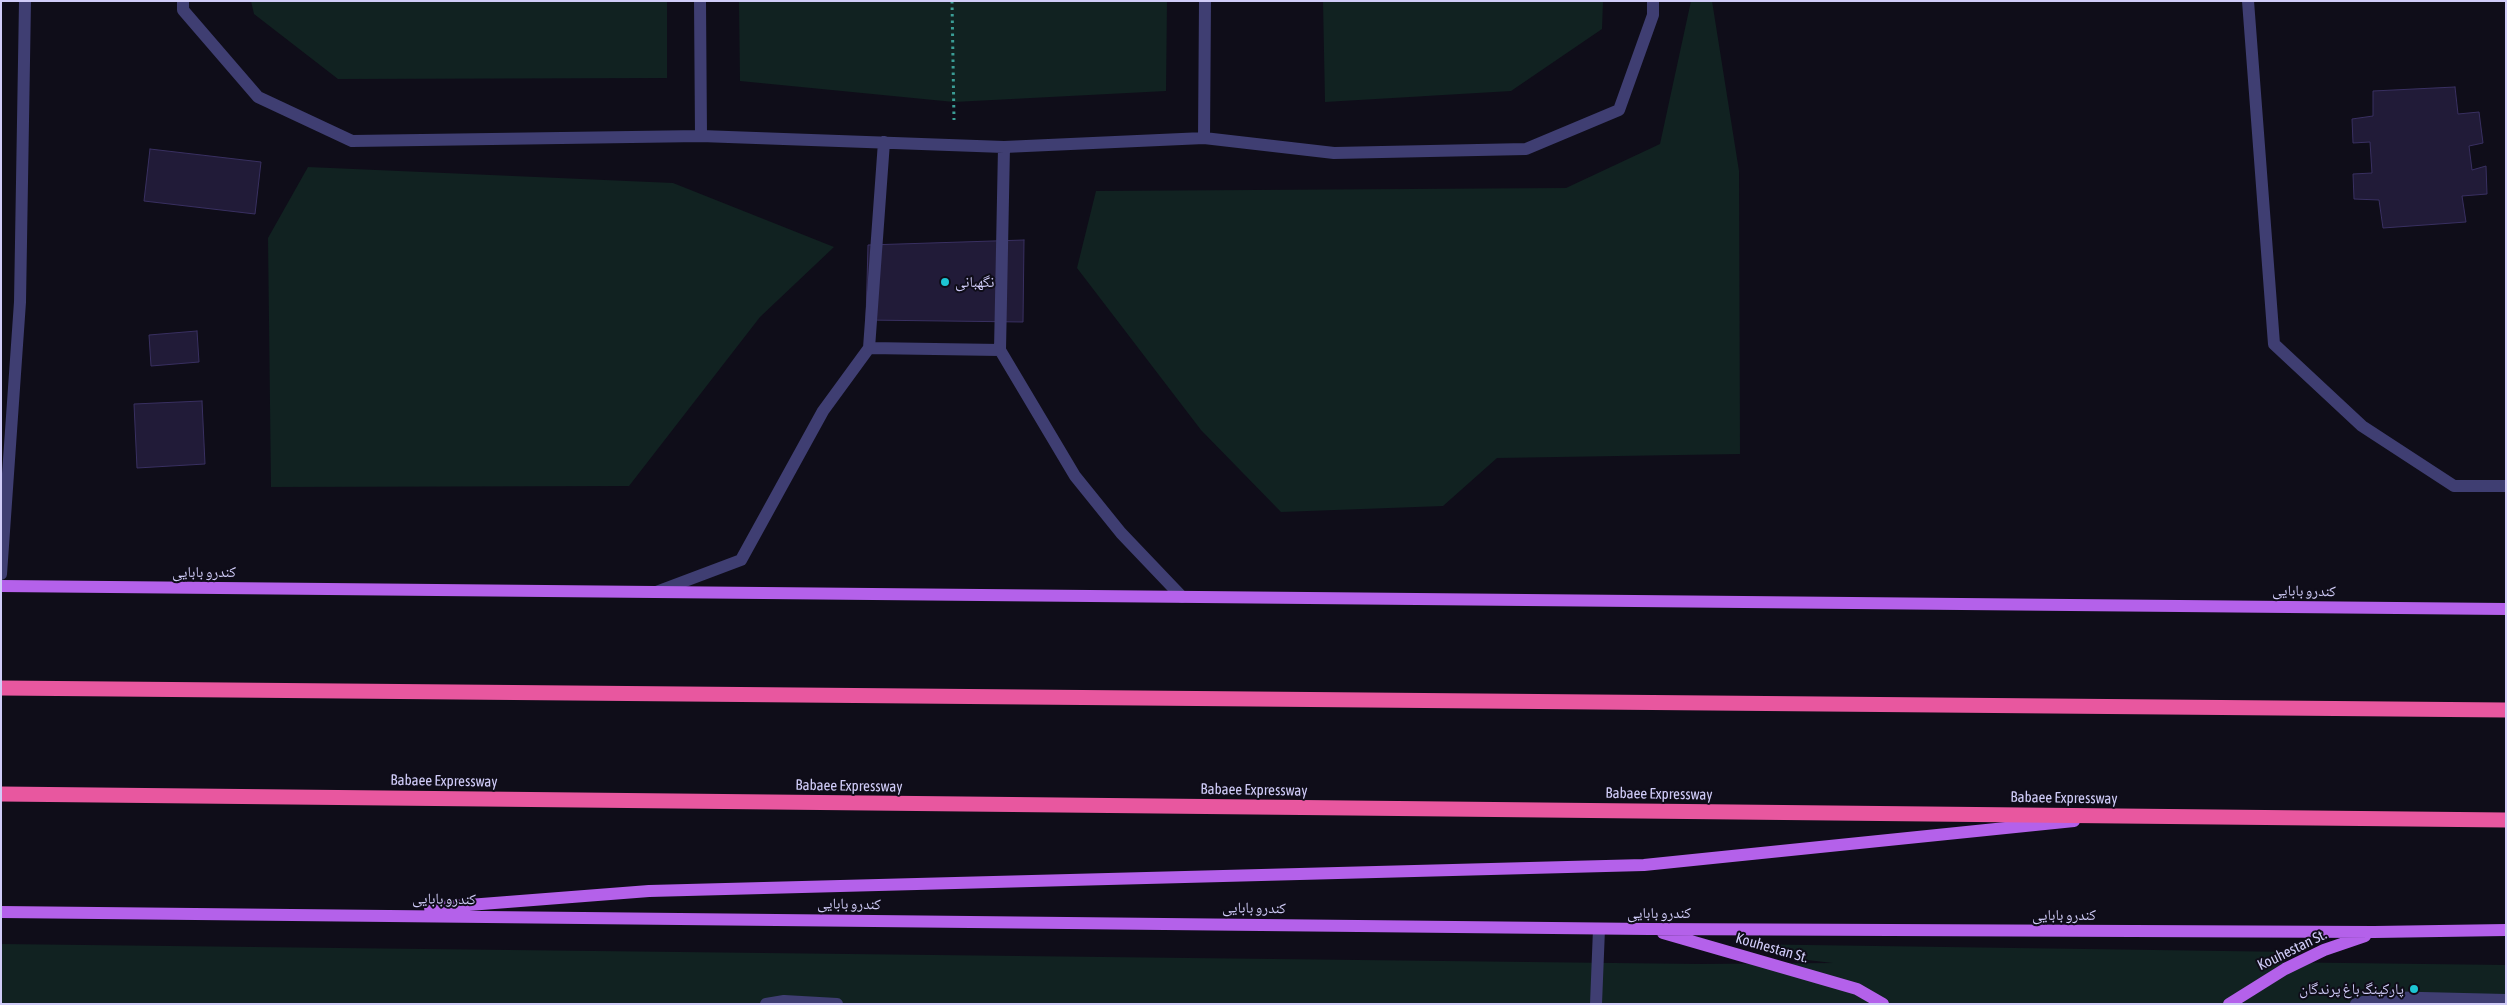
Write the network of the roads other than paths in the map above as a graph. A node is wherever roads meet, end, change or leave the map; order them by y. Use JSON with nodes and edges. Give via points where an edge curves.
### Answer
{"nodes":[{"id":1,"x":25,"y":1,"type":"edge"},
{"id":2,"x":183,"y":1,"type":"edge"},
{"id":3,"x":700,"y":1,"type":"edge"},
{"id":4,"x":1205,"y":1,"type":"edge"},
{"id":5,"x":1653,"y":1,"type":"edge"},
{"id":6,"x":2248,"y":1,"type":"edge"},
{"id":7,"x":701,"y":136,"type":"junction"},
{"id":8,"x":1204,"y":138,"type":"junction"},
{"id":9,"x":884,"y":142,"type":"junction"},
{"id":10,"x":1004,"y":147,"type":"junction"},
{"id":11,"x":869,"y":348,"type":"junction"},
{"id":12,"x":1000,"y":350,"type":"junction"},
{"id":13,"x":2506,"y":486,"type":"edge"},
{"id":14,"x":1,"y":574,"type":"edge"},
{"id":15,"x":1,"y":586,"type":"edge"},
{"id":16,"x":656,"y":592,"type":"junction"},
{"id":17,"x":1182,"y":597,"type":"junction"},
{"id":18,"x":2506,"y":609,"type":"edge"},
{"id":19,"x":1,"y":688,"type":"edge"},
{"id":20,"x":2506,"y":710,"type":"edge"},
{"id":21,"x":1,"y":794,"type":"edge"},
{"id":22,"x":2121,"y":816,"type":"junction"},
{"id":23,"x":2506,"y":820,"type":"edge"},
{"id":24,"x":1,"y":912,"type":"edge"},
{"id":25,"x":350,"y":914,"type":"junction"},
{"id":26,"x":1599,"y":928,"type":"junction"},
{"id":27,"x":1649,"y":929,"type":"junction"},
{"id":28,"x":2506,"y":930,"type":"edge"},
{"id":29,"x":2374,"y":932,"type":"junction"},
{"id":30,"x":2506,"y":1000,"type":"edge"},
{"id":31,"x":766,"y":1004,"type":"edge"},
{"id":32,"x":837,"y":1004,"type":"edge"},
{"id":33,"x":1596,"y":1004,"type":"edge"},
{"id":34,"x":1883,"y":1004,"type":"edge"},
{"id":35,"x":2229,"y":1004,"type":"edge"},
{"id":36,"x":2356,"y":1004,"type":"edge"}],
"edges":[{"from":1,"to":14,"type":"street","via":[[20,302]]},
{"from":2,"to":7,"type":"street","via":[[183,10],[258,97],[352,141]]},
{"from":3,"to":7,"type":"street"},
{"from":4,"to":8,"type":"street"},
{"from":5,"to":8,"type":"street","via":[[1653,15],[1619,110],[1526,149],[1334,153]]},
{"from":6,"to":13,"type":"street","via":[[2274,344],[2362,426],[2454,486]]},
{"from":7,"to":9,"type":"street"},
{"from":8,"to":10,"type":"street"},
{"from":9,"to":10,"type":"street"},
{"from":9,"to":11,"type":"street"},
{"from":10,"to":12,"type":"street"},
{"from":11,"to":12,"type":"street"},
{"from":11,"to":16,"type":"street","via":[[823,411],[741,560]]},
{"from":12,"to":17,"type":"street","via":[[1075,476],[1121,533]]},
{"from":15,"to":16,"type":"main road","name":"کندرو بابایی"},
{"from":16,"to":17,"type":"main road","name":"کندرو بابایی"},
{"from":17,"to":18,"type":"main road","name":"کندرو بابایی"},
{"from":19,"to":20,"type":"highway"},
{"from":21,"to":22,"type":"highway","name":"Babaee Expressway"},
{"from":22,"to":23,"type":"highway","name":"Babaee Expressway"},
{"from":22,"to":25,"type":"main road","via":[[1644,865],[649,891]]},
{"from":24,"to":25,"type":"main road","name":"کندرو بابایی"},
{"from":25,"to":26,"type":"main road","name":"کندرو بابایی"},
{"from":26,"to":27,"type":"main road","name":"کندرو بابایی"},
{"from":26,"to":33,"type":"street"},
{"from":27,"to":29,"type":"main road","name":"کندرو بابایی"},
{"from":27,"to":34,"type":"main road","name":"Kouhestan St.","via":[[1857,989]]},
{"from":28,"to":29,"type":"main road","name":"کندرو بابایی"},
{"from":29,"to":35,"type":"main road","name":"Kouhestan St.","via":[[2324,950],[2285,969]]},
{"from":30,"to":36,"type":"street","via":[[2380,997]]},
{"from":31,"to":32,"type":"street","via":[[784,1001]]}]}
